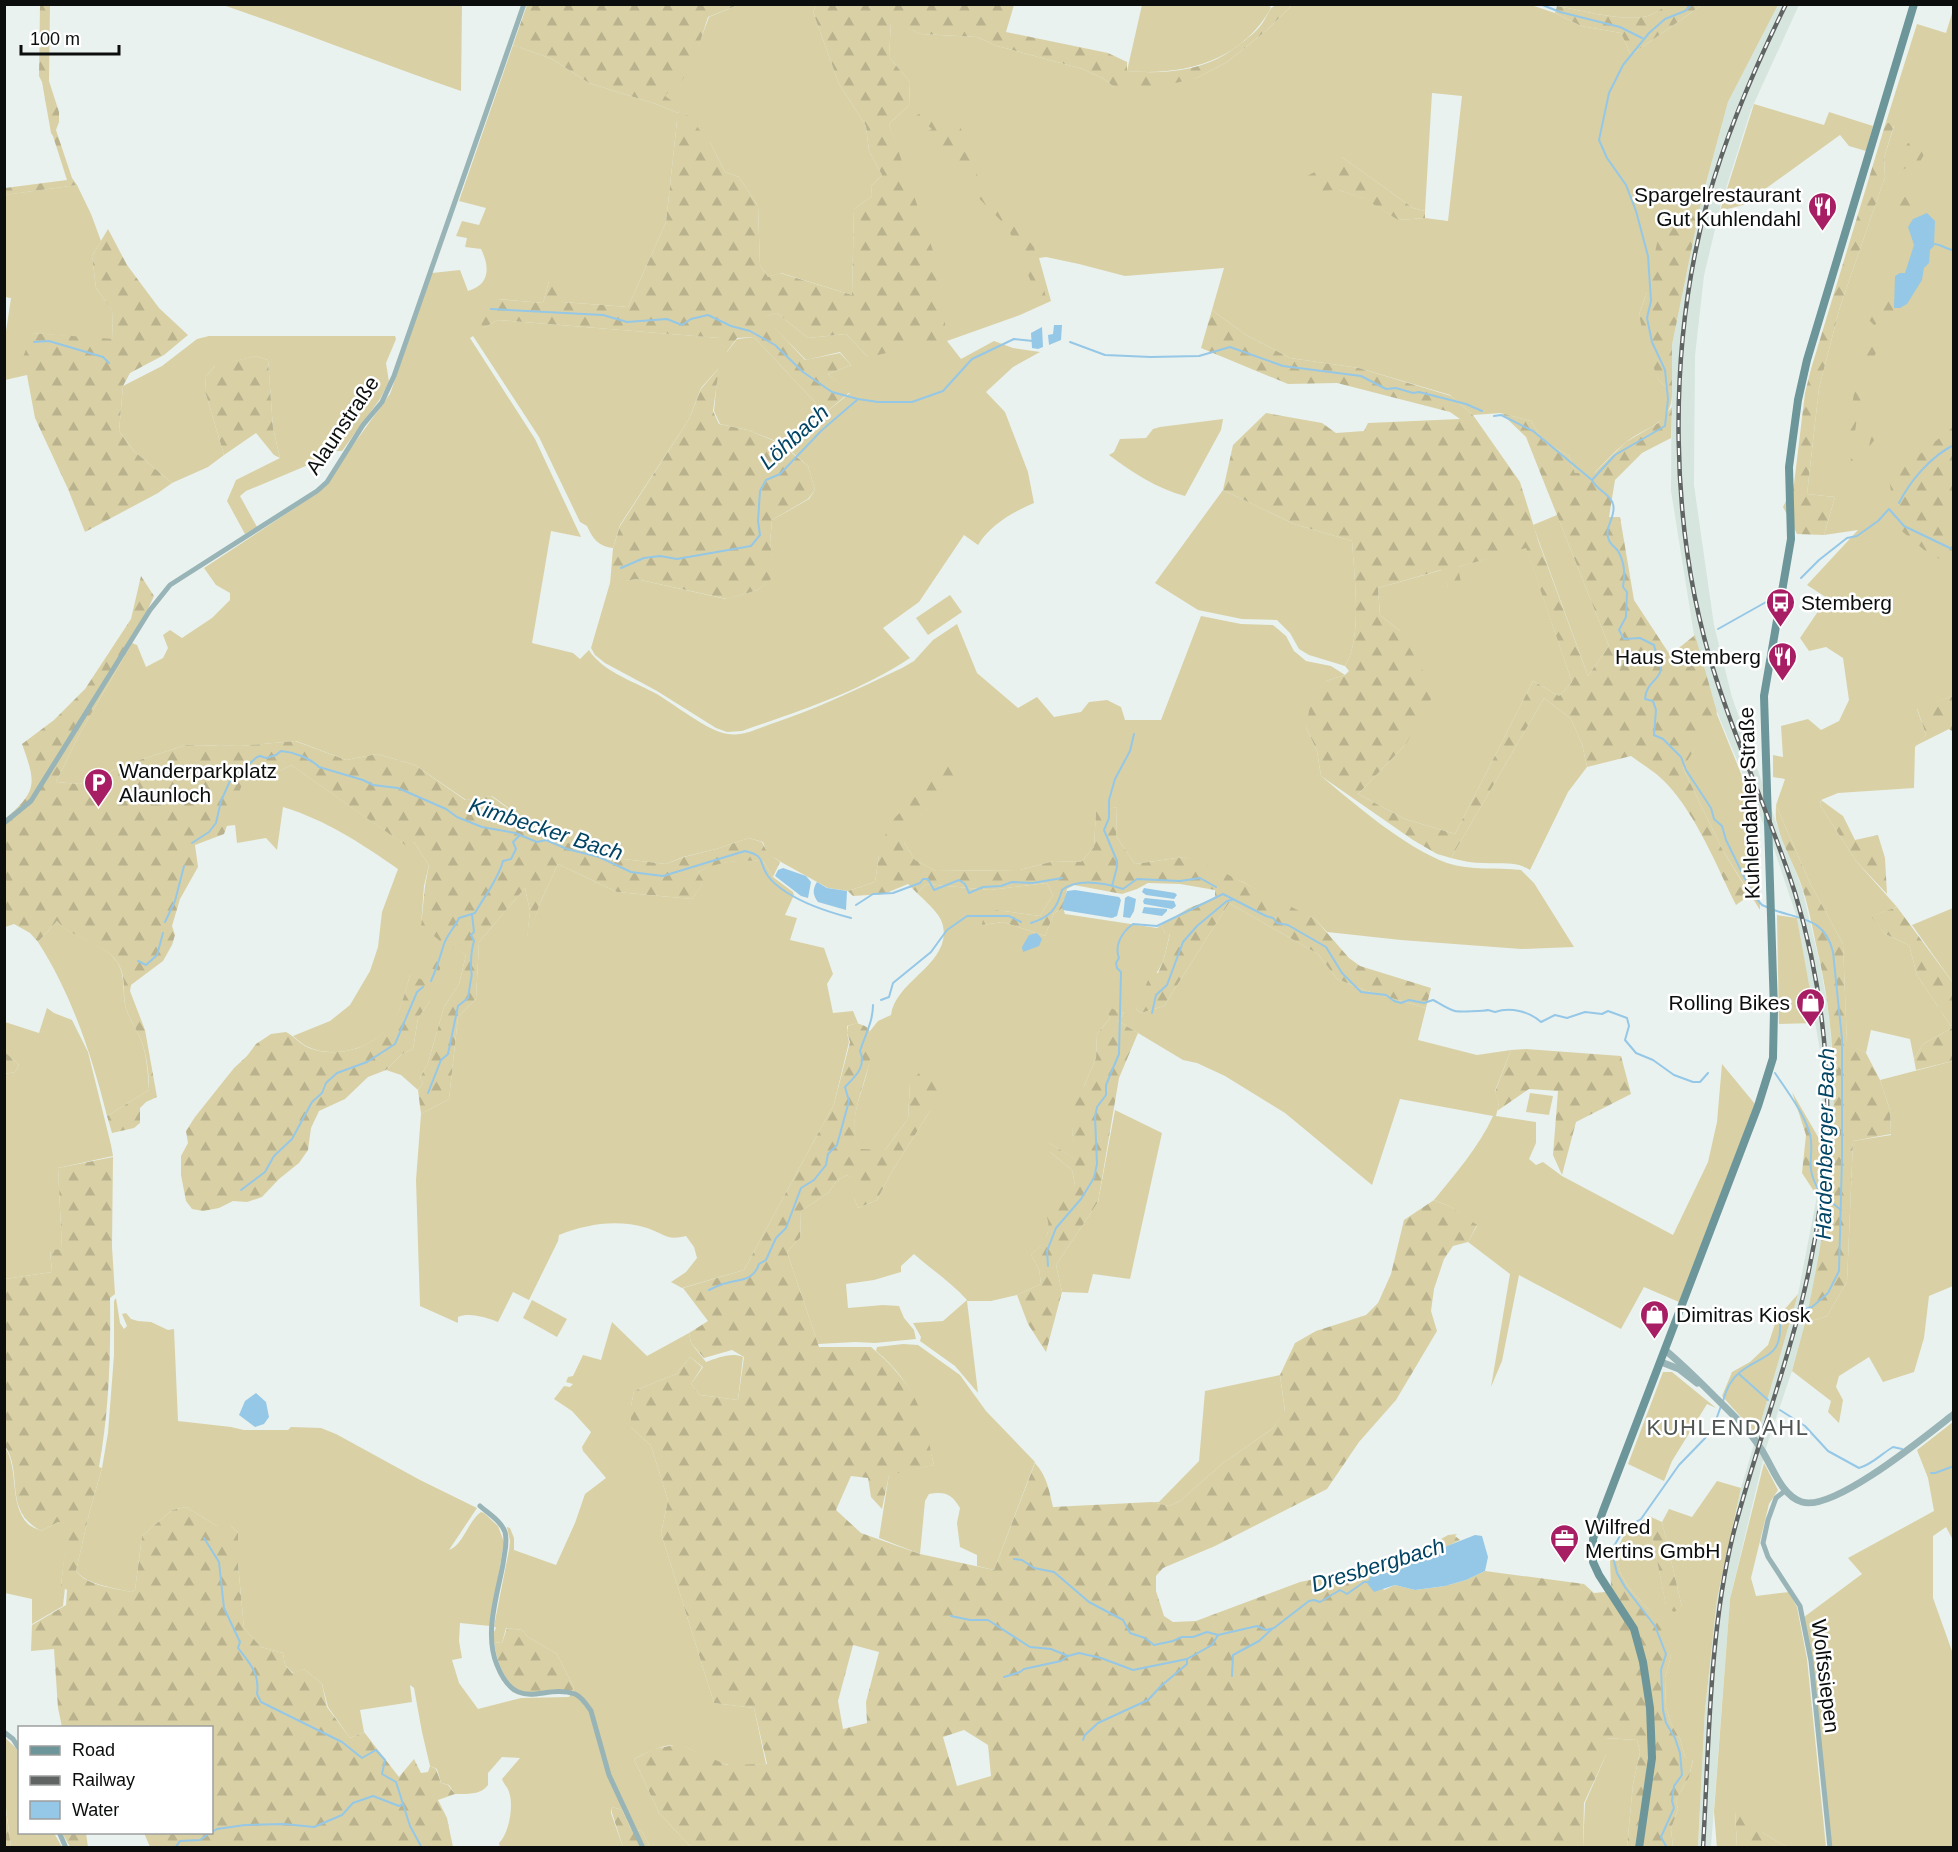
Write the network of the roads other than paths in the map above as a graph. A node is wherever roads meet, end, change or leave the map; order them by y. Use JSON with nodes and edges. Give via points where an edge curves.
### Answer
{"nodes":[{"id":1,"x":525,"y":4,"type":"edge"},
{"id":2,"x":1914,"y":4,"type":"edge"},
{"id":3,"x":4,"y":823,"type":"edge"},
{"id":4,"x":1665,"y":1350,"type":"junction"},
{"id":5,"x":1661,"y":1362,"type":"junction"},
{"id":6,"x":1711,"y":1393,"type":"junction"},
{"id":7,"x":1953,"y":1414,"type":"edge"},
{"id":8,"x":1786,"y":1490,"type":"junction"},
{"id":9,"x":480,"y":1506,"type":"dead end"},
{"id":10,"x":4,"y":1732,"type":"edge"},
{"id":11,"x":18,"y":1747,"type":"edge"},
{"id":12,"x":59,"y":1834,"type":"edge"},
{"id":13,"x":66,"y":1848,"type":"edge"},
{"id":14,"x":643,"y":1848,"type":"edge"},
{"id":15,"x":1639,"y":1848,"type":"edge"},
{"id":16,"x":1830,"y":1848,"type":"edge"}],
"edges":[{"from":1,"to":3,"type":"street","name":"Alaunstraße","via":[[382,402],[363,424],[327,482],[164,591],[31,801]]},
{"from":2,"to":4,"type":"main road","name":"Kuhlendahler Straße","via":[[1798,400],[1789,473],[1791,539],[1764,696],[1774,1039],[1770,1070]]},
{"from":4,"to":5,"type":"main road","name":"Kuhlendahler Straße"},
{"from":4,"to":6,"type":"street"},
{"from":5,"to":6,"type":"street","via":[[1679,1369]]},
{"from":5,"to":15,"type":"main road","name":"Kuhlendahler Straße","via":[[1593,1539],[1593,1562],[1634,1629],[1650,1708],[1652,1758]]},
{"from":6,"to":8,"type":"street","via":[[1759,1446]]},
{"from":7,"to":8,"type":"street","via":[[1895,1460],[1826,1500],[1804,1503]]},
{"from":8,"to":16,"type":"street","name":"Wolfssiepen","via":[[1776,1498],[1762,1543],[1800,1606],[1811,1661]]},
{"from":9,"to":14,"type":"street","via":[[501,1524],[507,1541],[492,1629],[497,1666],[506,1681],[524,1695],[576,1694],[585,1702],[609,1775]]},
{"from":10,"to":11,"type":"street"},
{"from":12,"to":13,"type":"street"}]}
